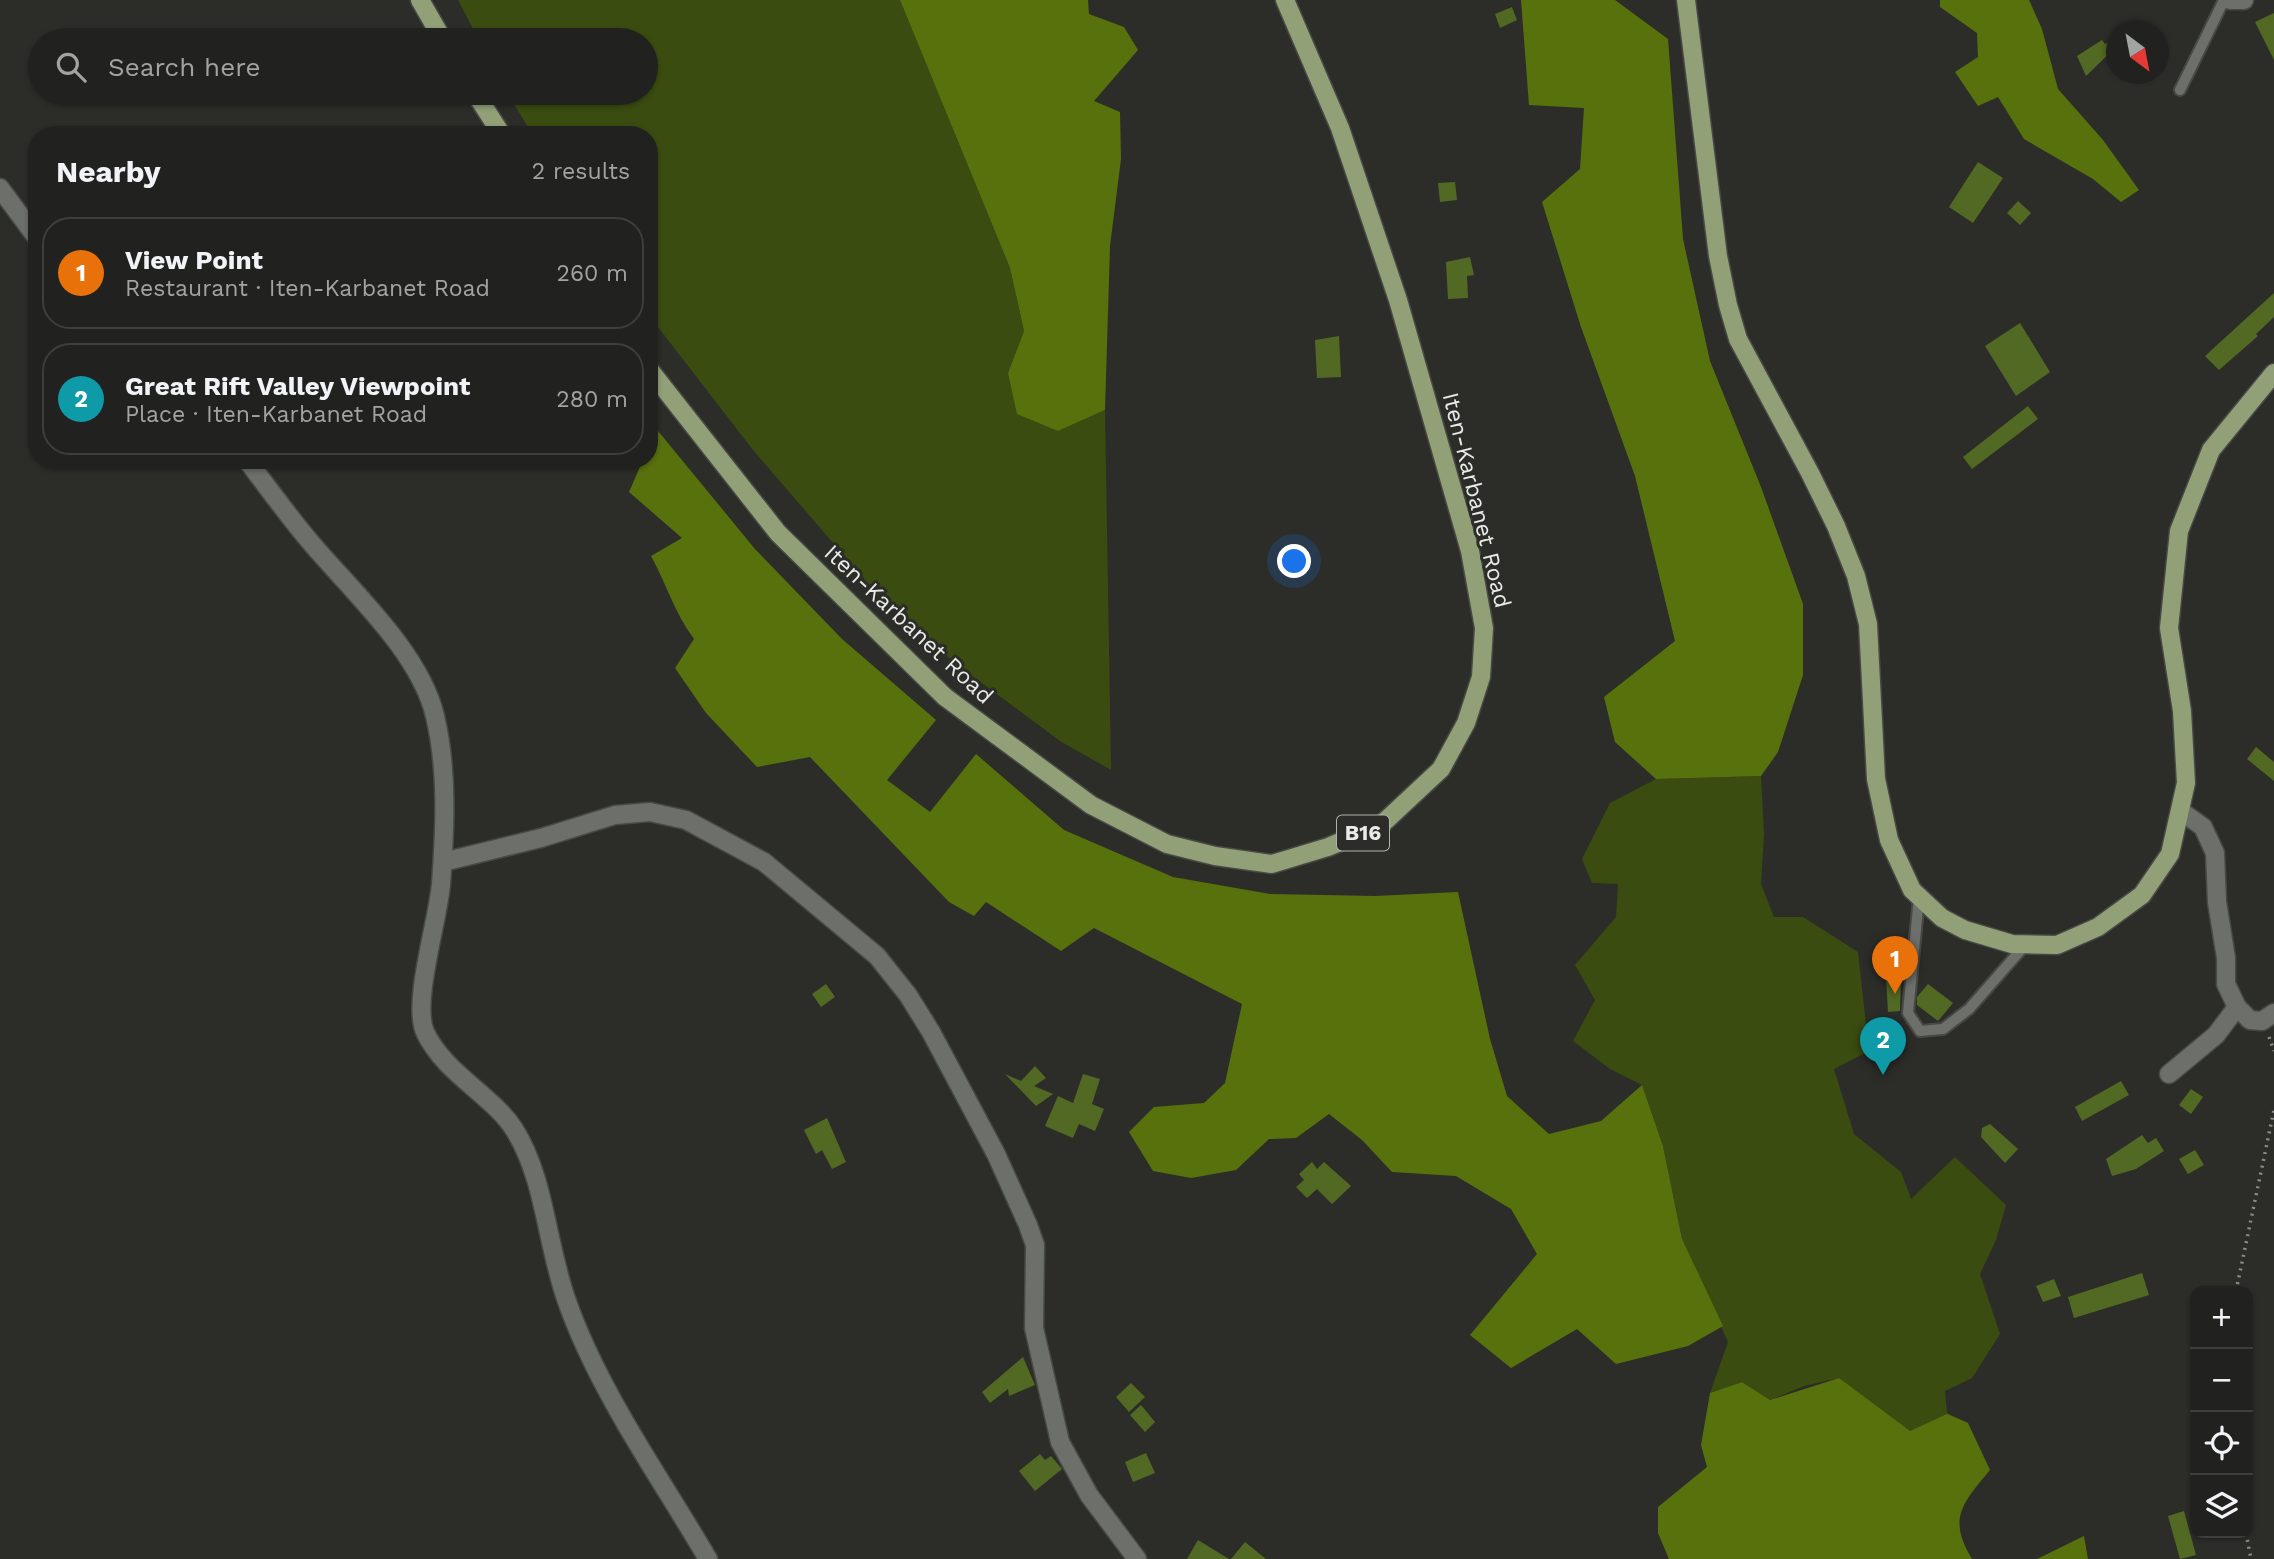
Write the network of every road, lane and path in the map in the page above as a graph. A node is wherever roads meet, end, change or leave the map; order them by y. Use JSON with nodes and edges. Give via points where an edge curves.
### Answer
{"nodes":[{"id":1,"x":420,"y":0,"type":"edge"},
{"id":2,"x":1285,"y":0,"type":"edge"},
{"id":3,"x":1686,"y":0,"type":"edge"},
{"id":4,"x":2224,"y":0,"type":"edge"},
{"id":5,"x":2230,"y":0,"type":"edge"},
{"id":6,"x":2244,"y":0,"type":"edge"},
{"id":7,"x":436,"y":28,"type":"edge"},
{"id":8,"x":2180,"y":90,"type":"dead end"},
{"id":9,"x":483,"y":105,"type":"edge"},
{"id":10,"x":496,"y":126,"type":"edge"},
{"id":11,"x":0,"y":188,"type":"edge"},
{"id":12,"x":28,"y":227,"type":"edge"},
{"id":13,"x":2274,"y":373,"type":"edge"},
{"id":14,"x":658,"y":380,"type":"edge"},
{"id":15,"x":254,"y":469,"type":"edge"},
{"id":16,"x":2182,"y":812,"type":"junction"},
{"id":17,"x":443,"y":862,"type":"junction"},
{"id":18,"x":1919,"y":897,"type":"junction"},
{"id":19,"x":2025,"y":944,"type":"junction"},
{"id":20,"x":2237,"y":1007,"type":"junction"},
{"id":21,"x":2274,"y":1013,"type":"edge"},
{"id":22,"x":2169,"y":1074,"type":"dead end"},
{"id":23,"x":2274,"y":1110,"type":"edge"},
{"id":24,"x":2237,"y":1286,"type":"edge"},
{"id":25,"x":2247,"y":1538,"type":"edge"},
{"id":26,"x":708,"y":1559,"type":"edge"},
{"id":27,"x":1137,"y":1559,"type":"edge"},
{"id":28,"x":2251,"y":1559,"type":"edge"}],
"edges":[{"from":1,"to":7,"type":"main road"},
{"from":2,"to":14,"type":"main road","name":"Iten-Karbanet Road","number":"B16","via":[[1339,128],[1398,300],[1469,551],[1484,628],[1481,677],[1466,723],[1441,769],[1381,825],[1272,864],[1167,844],[1091,805],[945,696],[788,542]]},
{"from":3,"to":18,"type":"main road","via":[[1728,305],[1738,339],[1810,473],[1856,576],[1872,662],[1877,779],[1889,840]]},
{"from":4,"to":8,"type":"lane"},
{"from":5,"to":6,"type":"street"},
{"from":9,"to":10,"type":"main road"},
{"from":11,"to":12,"type":"street"},
{"from":13,"to":16,"type":"main road","via":[[2211,450],[2179,531],[2169,628],[2183,723],[2186,783]]},
{"from":15,"to":17,"type":"street","via":[[394,639],[417,675],[435,714],[443,768]]},
{"from":16,"to":19,"type":"main road","via":[[2170,854],[2142,895],[2098,927],[2057,945]]},
{"from":16,"to":20,"type":"street","via":[[2203,827],[2215,853],[2226,984]]},
{"from":17,"to":26,"type":"street","via":[[420,1009],[425,1031],[445,1061],[513,1128],[540,1189],[558,1273],[586,1348]]},
{"from":17,"to":27,"type":"street","via":[[615,815],[650,812],[687,820],[764,862],[877,956],[931,1032],[1028,1225],[1035,1245],[1034,1328],[1060,1442],[1089,1495]]},
{"from":18,"to":19,"type":"main road","via":[[1942,918],[1965,930]]},
{"from":18,"to":19,"type":"lane","via":[[1908,1013],[1920,1031],[1943,1029],[1969,1009]]},
{"from":20,"to":21,"type":"street","via":[[2250,1020],[2262,1021]]},
{"from":20,"to":22,"type":"street","via":[[2216,1035]]},
{"from":23,"to":24,"type":"path"},
{"from":25,"to":28,"type":"path"}]}
